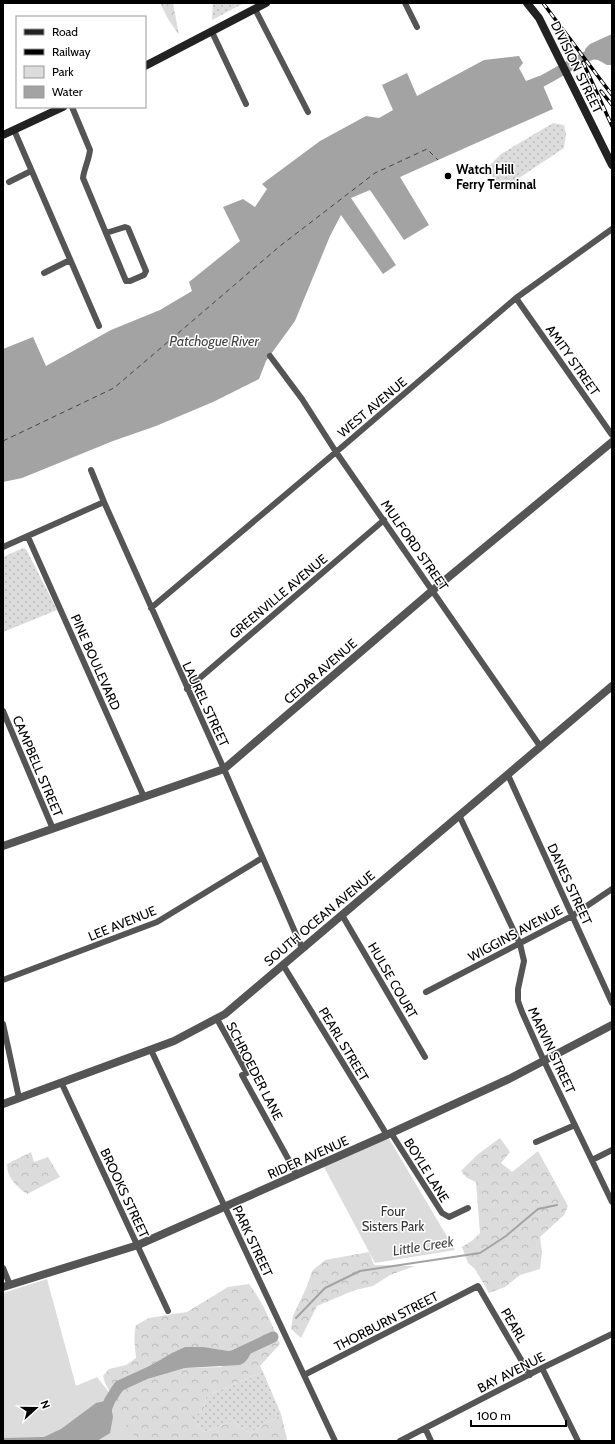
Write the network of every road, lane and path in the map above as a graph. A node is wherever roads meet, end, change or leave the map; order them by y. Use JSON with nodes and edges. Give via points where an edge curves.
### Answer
{"nodes":[{"id":1,"x":266,"y":3,"type":"edge"},
{"id":2,"x":405,"y":3,"type":"edge"},
{"id":3,"x":527,"y":3,"type":"edge"},
{"id":4,"x":255,"y":9,"type":"junction"},
{"id":5,"x":417,"y":27,"type":"dead end"},
{"id":6,"x":212,"y":32,"type":"junction"},
{"id":7,"x":146,"y":65,"type":"edge"},
{"id":8,"x":246,"y":104,"type":"dead end"},
{"id":9,"x":61,"y":108,"type":"edge"},
{"id":10,"x":72,"y":108,"type":"edge"},
{"id":11,"x":308,"y":112,"type":"dead end"},
{"id":12,"x":14,"y":130,"type":"junction"},
{"id":13,"x":3,"y":136,"type":"edge"},
{"id":14,"x":612,"y":165,"type":"edge"},
{"id":15,"x":32,"y":171,"type":"junction"},
{"id":16,"x":9,"y":182,"type":"dead end"},
{"id":17,"x":612,"y":230,"type":"edge"},
{"id":18,"x":106,"y":233,"type":"junction"},
{"id":19,"x":70,"y":260,"type":"junction"},
{"id":20,"x":44,"y":273,"type":"dead end"},
{"id":21,"x":516,"y":298,"type":"junction"},
{"id":22,"x":99,"y":326,"type":"dead end"},
{"id":23,"x":270,"y":356,"type":"dead end"},
{"id":24,"x":612,"y":435,"type":"edge"},
{"id":25,"x":612,"y":442,"type":"edge"},
{"id":26,"x":336,"y":452,"type":"junction"},
{"id":27,"x":91,"y":470,"type":"dead end"},
{"id":28,"x":104,"y":502,"type":"junction"},
{"id":29,"x":384,"y":520,"type":"junction"},
{"id":30,"x":28,"y":537,"type":"junction"},
{"id":31,"x":3,"y":547,"type":"edge"},
{"id":32,"x":433,"y":590,"type":"junction"},
{"id":33,"x":151,"y":608,"type":"junction"},
{"id":34,"x":612,"y":686,"type":"edge"},
{"id":35,"x":187,"y":688,"type":"junction"},
{"id":36,"x":3,"y":711,"type":"edge"},
{"id":37,"x":540,"y":746,"type":"junction"},
{"id":38,"x":224,"y":769,"type":"junction"},
{"id":39,"x":508,"y":775,"type":"junction"},
{"id":40,"x":144,"y":797,"type":"junction"},
{"id":41,"x":458,"y":815,"type":"junction"},
{"id":42,"x":53,"y":829,"type":"junction"},
{"id":43,"x":3,"y":846,"type":"edge"},
{"id":44,"x":262,"y":858,"type":"junction"},
{"id":45,"x":612,"y":889,"type":"edge"},
{"id":46,"x":342,"y":915,"type":"junction"},
{"id":47,"x":572,"y":916,"type":"junction"},
{"id":48,"x":520,"y":944,"type":"junction"},
{"id":49,"x":302,"y":948,"type":"junction"},
{"id":50,"x":283,"y":965,"type":"junction"},
{"id":51,"x":3,"y":980,"type":"edge"},
{"id":52,"x":426,"y":992,"type":"dead end"},
{"id":53,"x":612,"y":1003,"type":"edge"},
{"id":54,"x":217,"y":1019,"type":"junction"},
{"id":55,"x":3,"y":1024,"type":"edge"},
{"id":56,"x":612,"y":1025,"type":"edge"},
{"id":57,"x":151,"y":1050,"type":"junction"},
{"id":58,"x":424,"y":1057,"type":"dead end"},
{"id":59,"x":544,"y":1061,"type":"junction"},
{"id":60,"x":62,"y":1084,"type":"junction"},
{"id":61,"x":19,"y":1098,"type":"junction"},
{"id":62,"x":3,"y":1104,"type":"edge"},
{"id":63,"x":575,"y":1125,"type":"junction"},
{"id":64,"x":389,"y":1134,"type":"junction"},
{"id":65,"x":536,"y":1142,"type":"dead end"},
{"id":66,"x":612,"y":1150,"type":"edge"},
{"id":67,"x":592,"y":1160,"type":"junction"},
{"id":68,"x":297,"y":1175,"type":"junction"},
{"id":69,"x":612,"y":1202,"type":"edge"},
{"id":70,"x":225,"y":1207,"type":"junction"},
{"id":71,"x":468,"y":1208,"type":"dead end"},
{"id":72,"x":138,"y":1245,"type":"junction"},
{"id":73,"x":3,"y":1268,"type":"edge"},
{"id":74,"x":6,"y":1286,"type":"edge"},
{"id":75,"x":478,"y":1286,"type":"joint"},
{"id":76,"x":168,"y":1311,"type":"dead end"},
{"id":77,"x":612,"y":1334,"type":"edge"},
{"id":78,"x":542,"y":1368,"type":"junction"},
{"id":79,"x":304,"y":1375,"type":"junction"},
{"id":80,"x":530,"y":1375,"type":"junction"},
{"id":81,"x":425,"y":1428,"type":"junction"},
{"id":82,"x":335,"y":1441,"type":"edge"},
{"id":83,"x":400,"y":1441,"type":"edge"},
{"id":84,"x":431,"y":1441,"type":"edge"},
{"id":85,"x":578,"y":1441,"type":"edge"}],
"edges":[{"from":1,"to":4,"type":"main road"},
{"from":2,"to":5,"type":"street"},
{"from":3,"to":14,"type":"main road","name":"DIVISION STREET","via":[[539,18]]},
{"from":4,"to":6,"type":"main road"},
{"from":4,"to":11,"type":"street"},
{"from":6,"to":7,"type":"main road"},
{"from":6,"to":8,"type":"street"},
{"from":9,"to":12,"type":"main road"},
{"from":10,"to":18,"type":"street","via":[[90,150],[83,178]]},
{"from":12,"to":13,"type":"main road"},
{"from":12,"to":15,"type":"street"},
{"from":15,"to":16,"type":"street"},
{"from":15,"to":19,"type":"street"},
{"from":17,"to":21,"type":"street","name":"WEST AVENUE"},
{"from":18,"to":18,"type":"street","via":[[126,281],[144,275],[146,271],[128,228]]},
{"from":19,"to":20,"type":"street"},
{"from":19,"to":22,"type":"street"},
{"from":21,"to":24,"type":"street","name":"AMITY STREET"},
{"from":21,"to":26,"type":"street","name":"WEST AVENUE"},
{"from":23,"to":26,"type":"street","name":"MULFORD STREET","via":[[302,399]]},
{"from":25,"to":32,"type":"street","name":"CEDAR AVENUE"},
{"from":26,"to":29,"type":"street","name":"MULFORD STREET"},
{"from":26,"to":33,"type":"street","name":"WEST AVENUE"},
{"from":27,"to":28,"type":"street","name":"LAUREL STREET"},
{"from":28,"to":30,"type":"street"},
{"from":28,"to":33,"type":"street","name":"LAUREL STREET"},
{"from":29,"to":32,"type":"street","name":"MULFORD STREET"},
{"from":29,"to":35,"type":"street","name":"GREENVILLE AVENUE"},
{"from":30,"to":31,"type":"street"},
{"from":30,"to":40,"type":"street","name":"PINE BOULEVARD"},
{"from":32,"to":37,"type":"street","name":"MULFORD STREET"},
{"from":32,"to":38,"type":"street","name":"CEDAR AVENUE"},
{"from":33,"to":35,"type":"street","name":"LAUREL STREET"},
{"from":34,"to":37,"type":"street","name":"SOUTH OCEAN AVENUE"},
{"from":35,"to":38,"type":"street","name":"LAUREL STREET"},
{"from":36,"to":42,"type":"street","name":"CAMPBELL STREET"},
{"from":37,"to":39,"type":"street","name":"SOUTH OCEAN AVENUE"},
{"from":38,"to":40,"type":"street","name":"CEDAR AVENUE"},
{"from":38,"to":44,"type":"street","name":"LAUREL STREET"},
{"from":39,"to":41,"type":"street","name":"SOUTH OCEAN AVENUE"},
{"from":39,"to":47,"type":"street","name":"DANES STREET"},
{"from":40,"to":42,"type":"street","name":"CEDAR AVENUE"},
{"from":41,"to":46,"type":"street","name":"SOUTH OCEAN AVENUE"},
{"from":41,"to":48,"type":"street","name":"MARVIN STREET"},
{"from":42,"to":43,"type":"street","name":"CEDAR AVENUE"},
{"from":44,"to":49,"type":"street","name":"LAUREL STREET"},
{"from":44,"to":51,"type":"street","name":"LEE AVENUE","via":[[157,922]]},
{"from":45,"to":47,"type":"street","name":"WIGGINS AVENUE"},
{"from":46,"to":49,"type":"street","name":"SOUTH OCEAN AVENUE"},
{"from":46,"to":58,"type":"street","name":"HULSE COURT"},
{"from":47,"to":48,"type":"street","name":"WIGGINS AVENUE"},
{"from":47,"to":53,"type":"street","name":"DANES STREET"},
{"from":48,"to":52,"type":"street","name":"WIGGINS AVENUE"},
{"from":48,"to":59,"type":"street","name":"MARVIN STREET","via":[[524,961],[518,1001]]},
{"from":49,"to":50,"type":"street","name":"SOUTH OCEAN AVENUE"},
{"from":50,"to":54,"type":"street","name":"SOUTH OCEAN AVENUE"},
{"from":50,"to":64,"type":"street","name":"PEARL STREET"},
{"from":54,"to":57,"type":"street","name":"SOUTH OCEAN AVENUE"},
{"from":54,"to":68,"type":"street","name":"SCHROEDER LANE","via":[[247,1073],[242,1075]]},
{"from":55,"to":61,"type":"street"},
{"from":56,"to":59,"type":"street","name":"RIDER AVENUE"},
{"from":57,"to":60,"type":"street","name":"SOUTH OCEAN AVENUE"},
{"from":57,"to":70,"type":"street","name":"PARK STREET"},
{"from":59,"to":63,"type":"street","name":"MARVIN STREET"},
{"from":59,"to":64,"type":"street","name":"RIDER AVENUE","via":[[509,1080]]},
{"from":60,"to":61,"type":"street","name":"SOUTH OCEAN AVENUE"},
{"from":60,"to":72,"type":"street","name":"BROOKS STREET"},
{"from":61,"to":62,"type":"street","name":"SOUTH OCEAN AVENUE"},
{"from":63,"to":65,"type":"street"},
{"from":63,"to":67,"type":"street","name":"MARVIN STREET"},
{"from":64,"to":68,"type":"street","name":"RIDER AVENUE"},
{"from":64,"to":71,"type":"street","name":"BOYLE LANE","via":[[444,1216],[450,1217]]},
{"from":66,"to":67,"type":"street"},
{"from":67,"to":69,"type":"street","name":"MARVIN STREET"},
{"from":68,"to":70,"type":"street","name":"RIDER AVENUE"},
{"from":70,"to":72,"type":"street","name":"RIDER AVENUE"},
{"from":70,"to":79,"type":"street","name":"PARK STREET"},
{"from":72,"to":74,"type":"street","name":"RIDER AVENUE"},
{"from":72,"to":76,"type":"street","name":"BROOKS STREET"},
{"from":73,"to":74,"type":"street"},
{"from":75,"to":79,"type":"street","name":"THORBURN STREET"},
{"from":75,"to":80,"type":"street","name":"PEARL"},
{"from":77,"to":78,"type":"street","name":"BAY AVENUE"},
{"from":78,"to":80,"type":"street","name":"BAY AVENUE"},
{"from":78,"to":85,"type":"street"},
{"from":79,"to":82,"type":"street","name":"PARK STREET"},
{"from":80,"to":81,"type":"street","name":"BAY AVENUE"},
{"from":81,"to":83,"type":"street","name":"BAY AVENUE"},
{"from":81,"to":84,"type":"street"}]}
